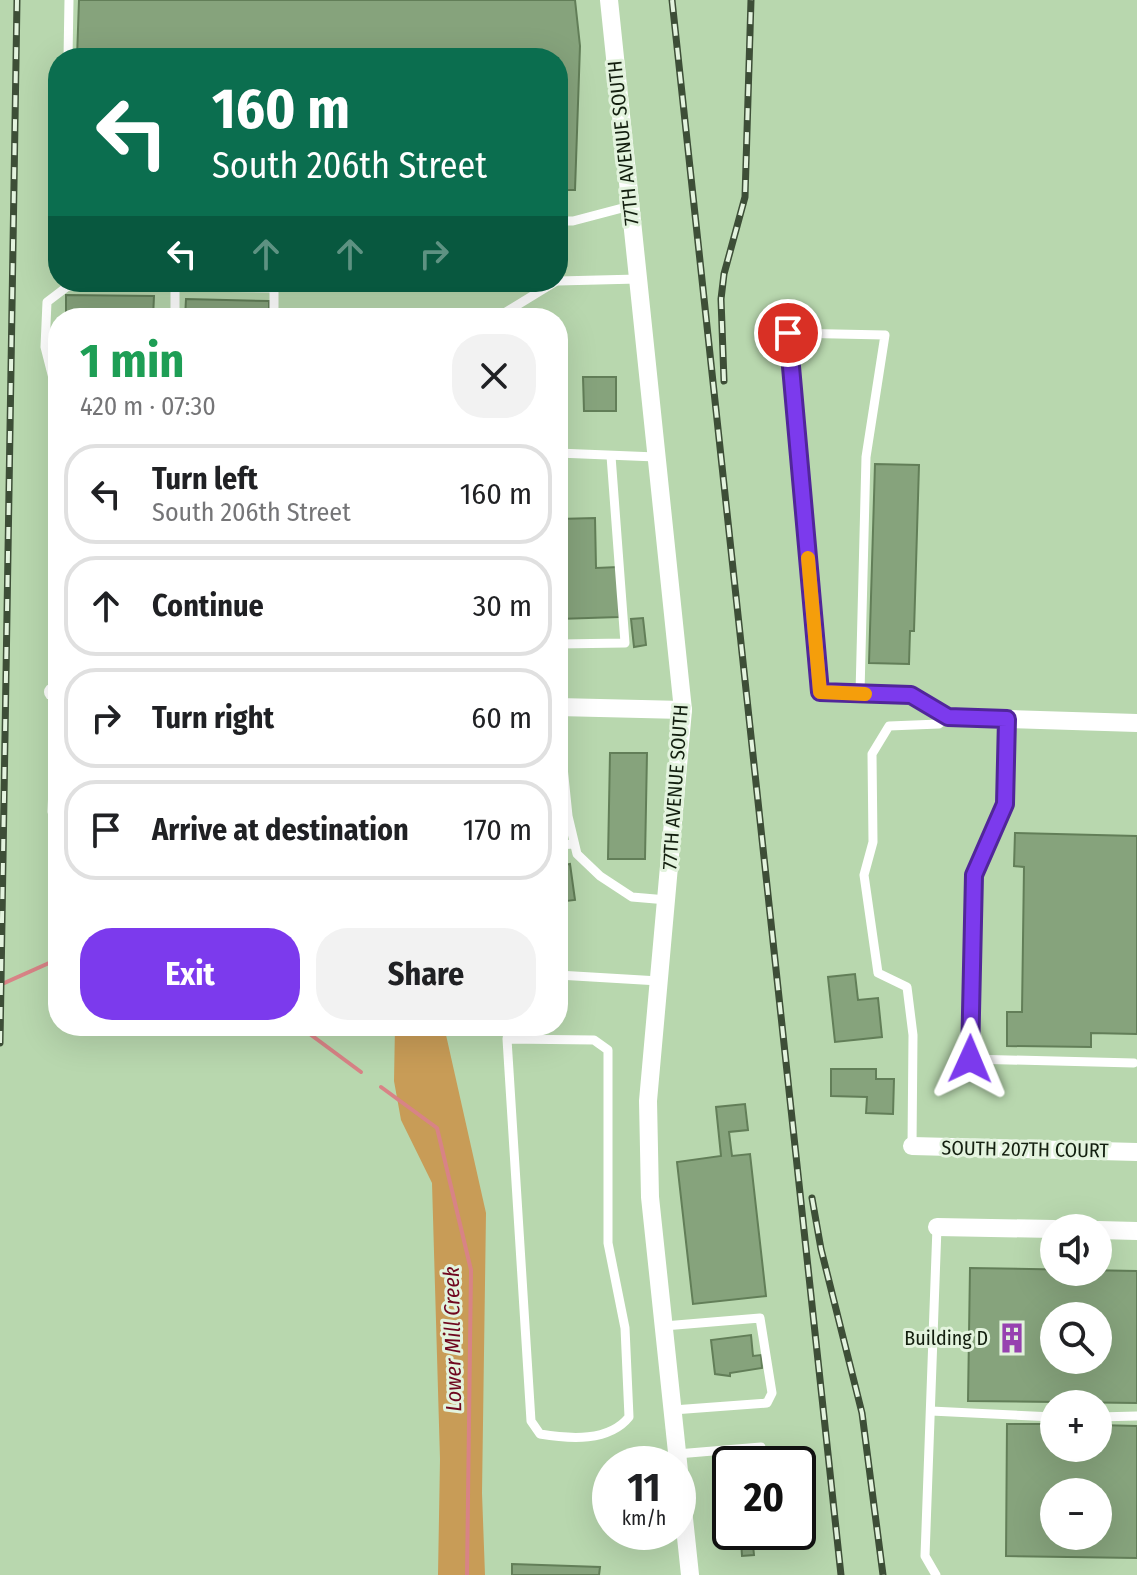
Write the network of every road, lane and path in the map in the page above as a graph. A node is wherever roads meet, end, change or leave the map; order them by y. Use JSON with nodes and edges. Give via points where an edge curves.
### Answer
{"nodes":[{"id":1,"x":69,"y":0,"type":"edge"},
{"id":2,"x":609,"y":0,"type":"edge"},
{"id":3,"x":68,"y":48,"type":"edge"},
{"id":4,"x":630,"y":206,"type":"junction"},
{"id":5,"x":568,"y":221,"type":"edge"},
{"id":6,"x":638,"y":279,"type":"junction"},
{"id":7,"x":568,"y":282,"type":"edge"},
{"id":8,"x":60,"y":292,"type":"edge"},
{"id":9,"x":539,"y":292,"type":"edge"},
{"id":10,"x":513,"y":308,"type":"edge"},
{"id":11,"x":48,"y":359,"type":"edge"},
{"id":12,"x":568,"y":454,"type":"edge"},
{"id":13,"x":611,"y":456,"type":"junction"},
{"id":14,"x":656,"y":457,"type":"junction"},
{"id":15,"x":568,"y":644,"type":"edge"},
{"id":16,"x":860,"y":693,"type":"junction"},
{"id":17,"x":568,"y":707,"type":"edge"},
{"id":18,"x":683,"y":710,"type":"junction"},
{"id":19,"x":948,"y":717,"type":"junction"},
{"id":20,"x":1007,"y":719,"type":"junction"},
{"id":21,"x":1137,"y":723,"type":"edge"},
{"id":22,"x":568,"y":816,"type":"edge"},
{"id":23,"x":568,"y":844,"type":"edge"},
{"id":24,"x":574,"y":844,"type":"junction"},
{"id":25,"x":667,"y":900,"type":"junction"},
{"id":26,"x":568,"y":976,"type":"edge"},
{"id":27,"x":659,"y":981,"type":"junction"},
{"id":28,"x":507,"y":1036,"type":"edge"},
{"id":29,"x":507,"y":1039,"type":"junction"},
{"id":30,"x":1134,"y":1063,"type":"dead end"},
{"id":31,"x":912,"y":1146,"type":"joint"},
{"id":32,"x":1137,"y":1152,"type":"edge"},
{"id":33,"x":937,"y":1227,"type":"joint"},
{"id":34,"x":1040,"y":1229,"type":"edge"},
{"id":35,"x":1112,"y":1230,"type":"edge"},
{"id":36,"x":1137,"y":1231,"type":"edge"},
{"id":37,"x":664,"y":1326,"type":"junction"},
{"id":38,"x":673,"y":1410,"type":"junction"},
{"id":39,"x":931,"y":1411,"type":"junction"},
{"id":40,"x":1040,"y":1416,"type":"edge"},
{"id":41,"x":1137,"y":1416,"type":"edge"},
{"id":42,"x":1112,"y":1417,"type":"edge"},
{"id":43,"x":676,"y":1446,"type":"edge"},
{"id":44,"x":687,"y":1550,"type":"edge"},
{"id":45,"x":690,"y":1575,"type":"edge"},
{"id":46,"x":936,"y":1575,"type":"edge"}],
"edges":[{"from":1,"to":3,"type":"lane"},
{"from":2,"to":4,"type":"street","name":"77TH AVENUE SOUTH"},
{"from":4,"to":5,"type":"lane"},
{"from":4,"to":6,"type":"street","name":"77TH AVENUE SOUTH"},
{"from":6,"to":7,"type":"lane"},
{"from":6,"to":14,"type":"street","name":"77TH AVENUE SOUTH"},
{"from":8,"to":11,"type":"lane","via":[[47,302]]},
{"from":9,"to":10,"type":"lane"},
{"from":12,"to":13,"type":"lane"},
{"from":13,"to":14,"type":"lane"},
{"from":13,"to":15,"type":"lane","via":[[625,643]]},
{"from":14,"to":18,"type":"street","name":"77TH AVENUE SOUTH"},
{"from":16,"to":16,"type":"lane","via":[[820,692],[788,333],[885,335],[866,457]]},
{"from":16,"to":19,"type":"lane","via":[[911,695]]},
{"from":17,"to":18,"type":"street"},
{"from":18,"to":25,"type":"street","name":"77TH AVENUE SOUTH"},
{"from":19,"to":20,"type":"street"},
{"from":19,"to":31,"type":"lane","via":[[939,724],[889,726],[872,754],[873,842],[864,875],[878,973],[907,987],[913,1035]]},
{"from":20,"to":21,"type":"street"},
{"from":20,"to":30,"type":"lane","via":[[1005,804],[974,875],[970,1059]]},
{"from":22,"to":24,"type":"lane"},
{"from":23,"to":24,"type":"lane"},
{"from":24,"to":25,"type":"lane","via":[[600,876],[632,897]]},
{"from":25,"to":27,"type":"street","name":"77TH AVENUE SOUTH"},
{"from":26,"to":27,"type":"lane"},
{"from":27,"to":37,"type":"street","name":"77TH AVENUE SOUTH","via":[[648,1139]]},
{"from":28,"to":29,"type":"lane"},
{"from":29,"to":29,"type":"lane","via":[[531,1421],[540,1434],[601,1435],[620,1428],[629,1417],[625,1328],[608,1243],[608,1050],[594,1040]]},
{"from":31,"to":32,"type":"street","name":"SOUTH 207TH COURT"},
{"from":33,"to":34,"type":"street"},
{"from":33,"to":39,"type":"lane"},
{"from":35,"to":36,"type":"street"},
{"from":37,"to":38,"type":"street","name":"77TH AVENUE SOUTH"},
{"from":37,"to":38,"type":"lane","via":[[760,1318],[772,1393],[767,1403]]},
{"from":38,"to":43,"type":"street","name":"77TH AVENUE SOUTH"},
{"from":39,"to":40,"type":"lane"},
{"from":39,"to":46,"type":"lane","via":[[925,1556]]},
{"from":41,"to":42,"type":"lane"},
{"from":44,"to":45,"type":"street","name":"77TH AVENUE SOUTH"}]}
